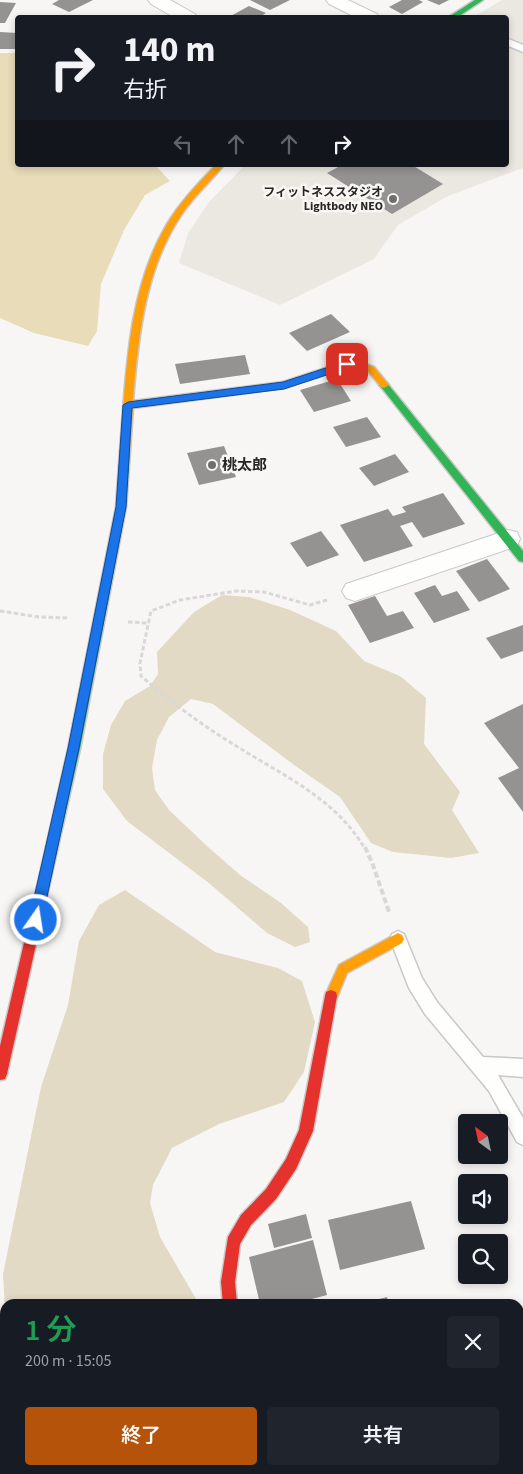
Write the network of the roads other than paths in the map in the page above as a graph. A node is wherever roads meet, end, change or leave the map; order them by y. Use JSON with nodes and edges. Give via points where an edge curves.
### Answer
{"nodes":[{"id":1,"x":157,"y":0,"type":"edge"},
{"id":2,"x":335,"y":0,"type":"edge"},
{"id":3,"x":480,"y":0,"type":"edge"},
{"id":4,"x":184,"y":15,"type":"edge"},
{"id":5,"x":365,"y":15,"type":"edge"},
{"id":6,"x":456,"y":15,"type":"edge"},
{"id":7,"x":509,"y":42,"type":"edge"},
{"id":8,"x":523,"y":49,"type":"edge"},
{"id":9,"x":218,"y":167,"type":"edge"},
{"id":10,"x":128,"y":405,"type":"junction"},
{"id":11,"x":515,"y":548,"type":"edge"},
{"id":12,"x":355,"y":590,"type":"road end"},
{"id":13,"x":398,"y":939,"type":"joint"},
{"id":14,"x":477,"y":1065,"type":"junction"},
{"id":15,"x":523,"y":1068,"type":"edge"},
{"id":16,"x":0,"y":1074,"type":"edge"},
{"id":17,"x":523,"y":1136,"type":"edge"},
{"id":18,"x":230,"y":1299,"type":"edge"}],
"edges":[{"from":1,"to":4,"type":"street"},
{"from":2,"to":5,"type":"street"},
{"from":3,"to":6,"type":"street"},
{"from":7,"to":8,"type":"lane"},
{"from":9,"to":10,"type":"street","via":[[196,189],[166,233],[151,269],[140,310]]},
{"from":10,"to":11,"type":"street","via":[[284,386],[347,364],[371,369]]},
{"from":10,"to":16,"type":"street","via":[[121,507],[74,748]]},
{"from":11,"to":12,"type":"street"},
{"from":13,"to":14,"type":"lane","via":[[414,982]]},
{"from":13,"to":18,"type":"street","via":[[343,969],[331,996],[306,1131],[291,1164],[271,1194],[246,1220],[233,1242],[228,1282]]},
{"from":14,"to":15,"type":"lane"},
{"from":14,"to":17,"type":"lane","via":[[495,1085]]}]}
